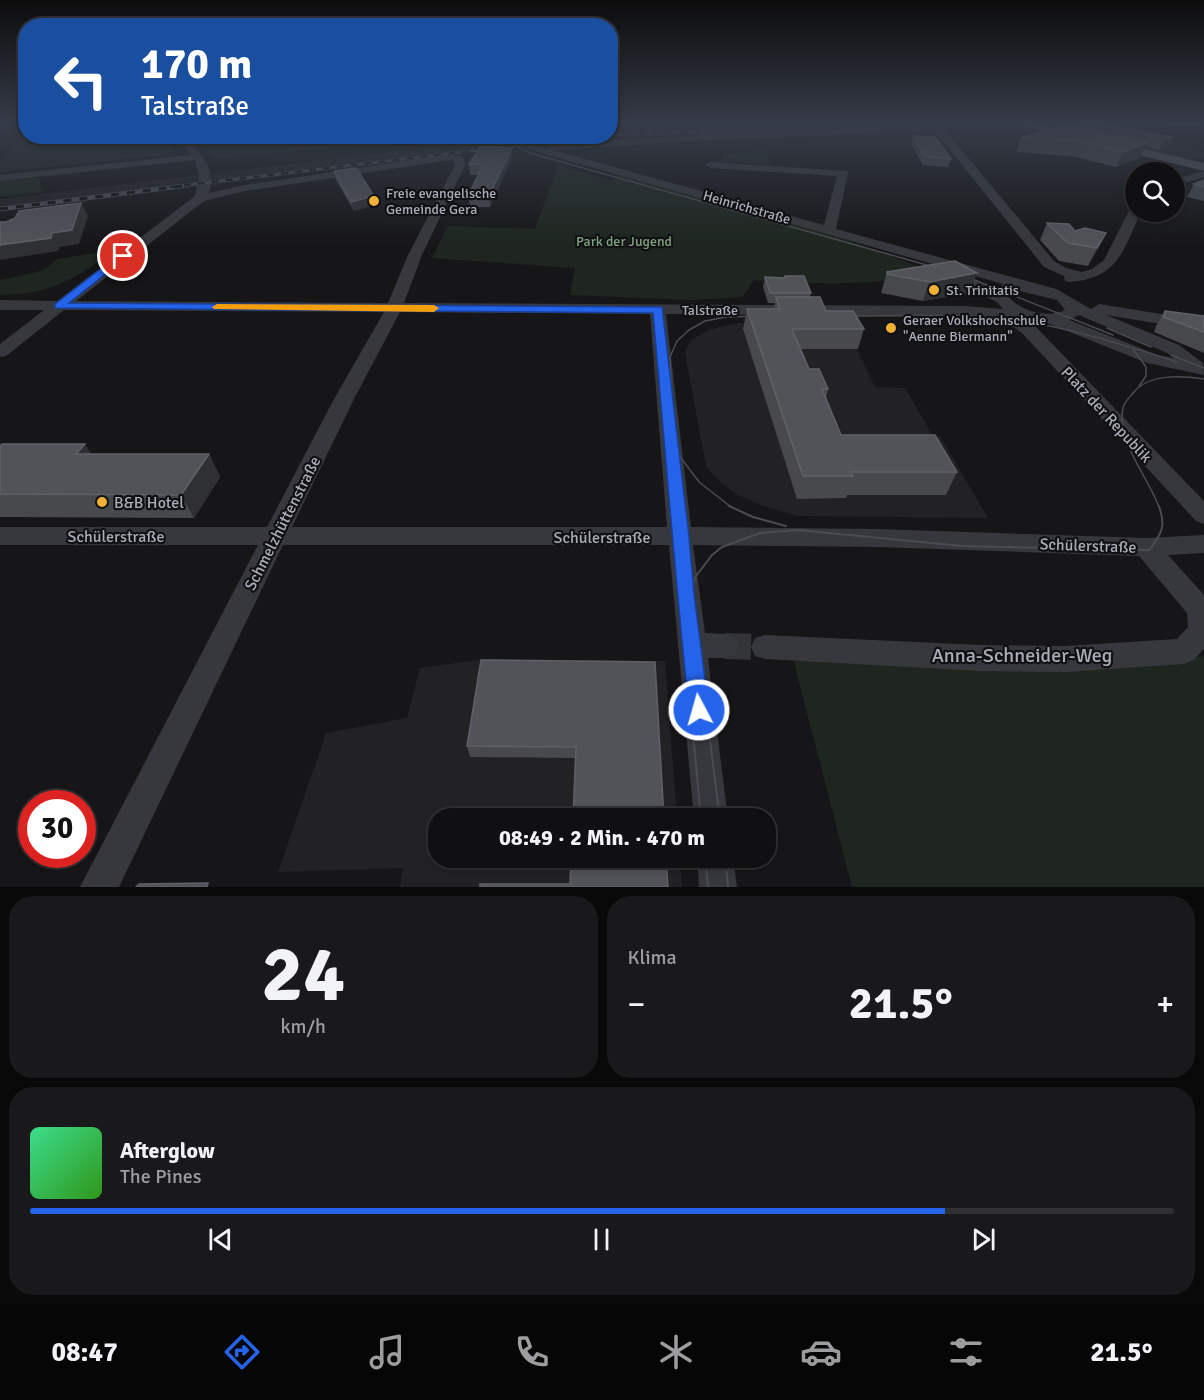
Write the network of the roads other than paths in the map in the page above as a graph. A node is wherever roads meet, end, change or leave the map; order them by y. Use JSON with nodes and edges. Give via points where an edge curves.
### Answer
{"nodes":[{"id":1,"x":131,"y":163,"type":"edge"},
{"id":2,"x":200,"y":163,"type":"edge"},
{"id":3,"x":414,"y":163,"type":"edge"},
{"id":4,"x":460,"y":163,"type":"edge"},
{"id":5,"x":591,"y":163,"type":"edge"},
{"id":6,"x":709,"y":163,"type":"edge"},
{"id":7,"x":785,"y":163,"type":"edge"},
{"id":8,"x":967,"y":163,"type":"edge"},
{"id":9,"x":1180,"y":163,"type":"edge"},
{"id":10,"x":1202,"y":169,"type":"edge"},
{"id":11,"x":0,"y":178,"type":"edge"},
{"id":12,"x":1185,"y":178,"type":"edge"},
{"id":13,"x":674,"y":186,"type":"junction"},
{"id":14,"x":200,"y":198,"type":"junction"},
{"id":15,"x":1130,"y":222,"type":"edge"},
{"id":16,"x":834,"y":232,"type":"junction"},
{"id":17,"x":1082,"y":277,"type":"junction"},
{"id":18,"x":1030,"y":287,"type":"junction"},
{"id":19,"x":1069,"y":303,"type":"junction"},
{"id":20,"x":0,"y":305,"type":"edge"},
{"id":21,"x":1004,"y":305,"type":"junction"},
{"id":22,"x":59,"y":306,"type":"junction"},
{"id":23,"x":394,"y":308,"type":"junction"},
{"id":24,"x":658,"y":310,"type":"junction"},
{"id":25,"x":1040,"y":317,"type":"junction"},
{"id":26,"x":1204,"y":326,"type":"edge"},
{"id":27,"x":0,"y":352,"type":"edge"},
{"id":28,"x":1202,"y":371,"type":"edge"},
{"id":29,"x":1204,"y":515,"type":"edge"},
{"id":30,"x":0,"y":536,"type":"edge"},
{"id":31,"x":276,"y":536,"type":"junction"},
{"id":32,"x":681,"y":537,"type":"junction"},
{"id":33,"x":1204,"y":544,"type":"edge"},
{"id":34,"x":1146,"y":546,"type":"junction"},
{"id":35,"x":692,"y":645,"type":"junction"},
{"id":36,"x":725,"y":646,"type":"tunnel mouth"},
{"id":37,"x":765,"y":647,"type":"tunnel mouth"},
{"id":38,"x":710,"y":808,"type":"edge"},
{"id":39,"x":716,"y":868,"type":"edge"},
{"id":40,"x":99,"y":887,"type":"edge"},
{"id":41,"x":718,"y":887,"type":"edge"}],
"edges":[{"from":1,"to":11,"type":"street"},
{"from":2,"to":14,"type":"street","via":[[205,187]]},
{"from":3,"to":14,"type":"street","name":"Schmelzhüttenstraße"},
{"from":4,"to":23,"type":"street","name":"Schmelzhüttenstraße"},
{"from":5,"to":13,"type":"street","name":"Heinrichstraße"},
{"from":6,"to":13,"type":"street","via":[[708,169]]},
{"from":7,"to":16,"type":"street","via":[[843,173]]},
{"from":8,"to":17,"type":"street","via":[[1049,264]]},
{"from":9,"to":10,"type":"main road"},
{"from":10,"to":12,"type":"street"},
{"from":13,"to":16,"type":"street","name":"Heinrichstraße"},
{"from":14,"to":22,"type":"street"},
{"from":15,"to":17,"type":"street","via":[[1104,269]]},
{"from":16,"to":18,"type":"street","name":"Heinrichstraße"},
{"from":16,"to":21,"type":"street","name":"Heinrichstraße","via":[[943,272]]},
{"from":17,"to":18,"type":"street"},
{"from":17,"to":19,"type":"street","via":[[1065,291]]},
{"from":18,"to":19,"type":"street","name":"Heinrichstraße"},
{"from":18,"to":21,"type":"street","via":[[1000,292]]},
{"from":19,"to":25,"type":"street","via":[[1073,312],[1066,316]]},
{"from":19,"to":26,"type":"street"},
{"from":19,"to":28,"type":"street","via":[[1173,349]]},
{"from":20,"to":22,"type":"street","name":"Talstraße"},
{"from":21,"to":24,"type":"street","name":"Talstraße","via":[[965,311]]},
{"from":21,"to":25,"type":"street","name":"Talstraße"},
{"from":21,"to":29,"type":"street","name":"Platz der Republik"},
{"from":22,"to":23,"type":"street","name":"Talstraße"},
{"from":22,"to":27,"type":"street"},
{"from":23,"to":24,"type":"street","name":"Talstraße"},
{"from":23,"to":31,"type":"street","name":"Schmelzhüttenstraße"},
{"from":24,"to":32,"type":"street"},
{"from":25,"to":28,"type":"street","via":[[1154,359]]},
{"from":30,"to":31,"type":"street","name":"Schülerstraße"},
{"from":31,"to":32,"type":"street","name":"Schülerstraße"},
{"from":31,"to":40,"type":"street","name":"Schmelzhüttenstraße"},
{"from":32,"to":34,"type":"street","name":"Schülerstraße","via":[[877,537]]},
{"from":32,"to":35,"type":"street"},
{"from":33,"to":34,"type":"street","name":"Schülerstraße"},
{"from":34,"to":37,"type":"street","name":"Anna-Schneider-Weg","via":[[1200,609],[1202,631],[1184,651],[1065,659]]},
{"from":35,"to":36,"type":"street"},
{"from":35,"to":38,"type":"street"},
{"from":39,"to":41,"type":"street"}]}
